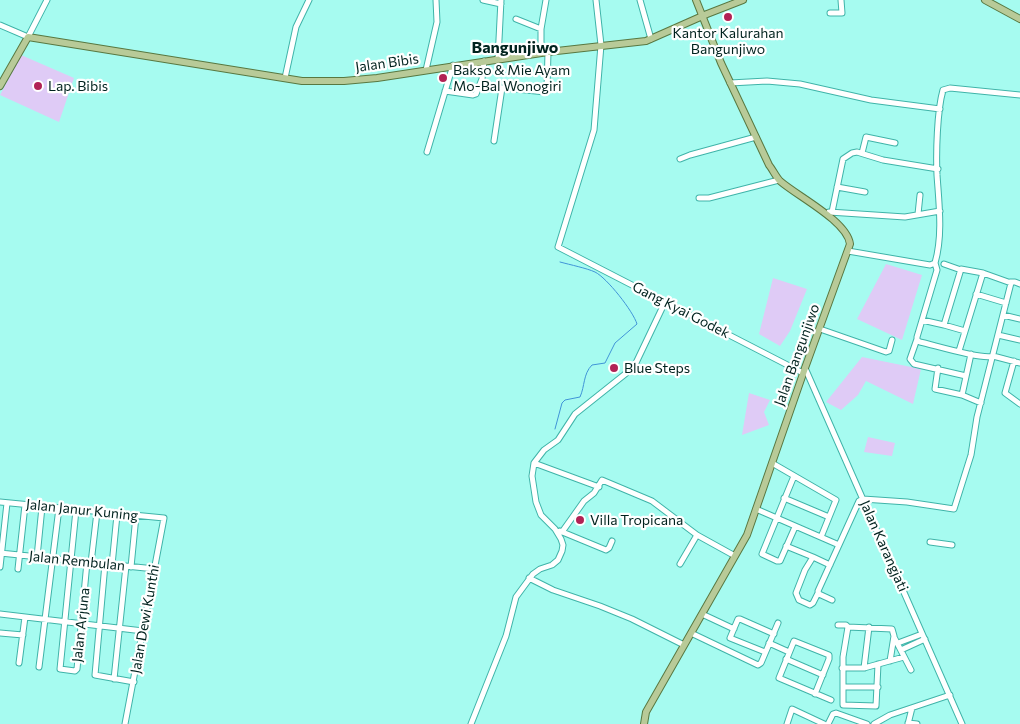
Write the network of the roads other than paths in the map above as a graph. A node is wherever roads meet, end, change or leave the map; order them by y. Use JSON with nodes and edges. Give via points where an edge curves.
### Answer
{"nodes":[{"id":1,"x":47,"y":0,"type":"edge"},
{"id":2,"x":309,"y":0,"type":"edge"},
{"id":3,"x":436,"y":0,"type":"edge"},
{"id":4,"x":482,"y":0,"type":"edge"},
{"id":5,"x":546,"y":0,"type":"edge"},
{"id":6,"x":596,"y":0,"type":"edge"},
{"id":7,"x":640,"y":0,"type":"edge"},
{"id":8,"x":696,"y":0,"type":"edge"},
{"id":9,"x":744,"y":0,"type":"edge"},
{"id":10,"x":841,"y":0,"type":"edge"},
{"id":11,"x":985,"y":0,"type":"edge"},
{"id":12,"x":501,"y":2,"type":"edge"},
{"id":13,"x":830,"y":13,"type":"dead end"},
{"id":14,"x":702,"y":16,"type":"junction"},
{"id":15,"x":516,"y":19,"type":"dead end"},
{"id":16,"x":1020,"y":19,"type":"edge"},
{"id":17,"x":0,"y":25,"type":"edge"},
{"id":18,"x":541,"y":30,"type":"junction"},
{"id":19,"x":28,"y":37,"type":"junction"},
{"id":20,"x":651,"y":39,"type":"junction"},
{"id":21,"x":601,"y":45,"type":"junction"},
{"id":22,"x":544,"y":52,"type":"junction"},
{"id":23,"x":498,"y":59,"type":"junction"},
{"id":24,"x":484,"y":61,"type":"junction"},
{"id":25,"x":453,"y":65,"type":"junction"},
{"id":26,"x":426,"y":70,"type":"junction"},
{"id":27,"x":285,"y":78,"type":"junction"},
{"id":28,"x":730,"y":83,"type":"junction"},
{"id":29,"x":0,"y":86,"type":"edge"},
{"id":30,"x":478,"y":88,"type":"junction"},
{"id":31,"x":502,"y":88,"type":"junction"},
{"id":32,"x":445,"y":92,"type":"junction"},
{"id":33,"x":1020,"y":95,"type":"edge"},
{"id":34,"x":940,"y":109,"type":"junction"},
{"id":35,"x":756,"y":137,"type":"junction"},
{"id":36,"x":494,"y":141,"type":"dead end"},
{"id":37,"x":895,"y":143,"type":"dead end"},
{"id":38,"x":426,"y":152,"type":"dead end"},
{"id":39,"x":862,"y":153,"type":"junction"},
{"id":40,"x":680,"y":160,"type":"dead end"},
{"id":41,"x":938,"y":169,"type":"junction"},
{"id":42,"x":779,"y":180,"type":"junction"},
{"id":43,"x":837,"y":187,"type":"junction"},
{"id":44,"x":865,"y":192,"type":"dead end"},
{"id":45,"x":920,"y":195,"type":"dead end"},
{"id":46,"x":699,"y":198,"type":"dead end"},
{"id":47,"x":940,"y":211,"type":"junction"},
{"id":48,"x":824,"y":212,"type":"junction"},
{"id":49,"x":832,"y":212,"type":"junction"},
{"id":50,"x":918,"y":214,"type":"junction"},
{"id":51,"x":848,"y":251,"type":"junction"},
{"id":52,"x":934,"y":263,"type":"junction"},
{"id":53,"x":944,"y":264,"type":"dead end"},
{"id":54,"x":961,"y":270,"type":"junction"},
{"id":55,"x":983,"y":273,"type":"junction"},
{"id":56,"x":1010,"y":282,"type":"junction"},
{"id":57,"x":1020,"y":284,"type":"edge"},
{"id":58,"x":976,"y":294,"type":"junction"},
{"id":59,"x":665,"y":302,"type":"junction"},
{"id":60,"x":1006,"y":303,"type":"junction"},
{"id":61,"x":1003,"y":315,"type":"junction"},
{"id":62,"x":1020,"y":319,"type":"edge"},
{"id":63,"x":922,"y":320,"type":"junction"},
{"id":64,"x":944,"y":325,"type":"junction"},
{"id":65,"x":820,"y":328,"type":"junction"},
{"id":66,"x":965,"y":331,"type":"junction"},
{"id":67,"x":998,"y":334,"type":"junction"},
{"id":68,"x":917,"y":339,"type":"junction"},
{"id":69,"x":892,"y":340,"type":"dead end"},
{"id":70,"x":1020,"y":340,"type":"edge"},
{"id":71,"x":959,"y":351,"type":"junction"},
{"id":72,"x":971,"y":354,"type":"junction"},
{"id":73,"x":993,"y":356,"type":"junction"},
{"id":74,"x":1014,"y":361,"type":"junction"},
{"id":75,"x":1020,"y":362,"type":"edge"},
{"id":76,"x":938,"y":368,"type":"junction"},
{"id":77,"x":804,"y":370,"type":"junction"},
{"id":78,"x":966,"y":376,"type":"junction"},
{"id":79,"x":962,"y":395,"type":"junction"},
{"id":80,"x":981,"y":403,"type":"junction"},
{"id":81,"x":1020,"y":404,"type":"edge"},
{"id":82,"x":534,"y":463,"type":"junction"},
{"id":83,"x":772,"y":463,"type":"junction"},
{"id":84,"x":794,"y":476,"type":"junction"},
{"id":85,"x":599,"y":486,"type":"junction"},
{"id":86,"x":784,"y":498,"type":"junction"},
{"id":87,"x":863,"y":499,"type":"junction"},
{"id":88,"x":0,"y":502,"type":"edge"},
{"id":89,"x":8,"y":503,"type":"junction"},
{"id":90,"x":25,"y":505,"type":"junction"},
{"id":91,"x":42,"y":507,"type":"junction"},
{"id":92,"x":59,"y":508,"type":"junction"},
{"id":93,"x":756,"y":509,"type":"junction"},
{"id":94,"x":76,"y":510,"type":"junction"},
{"id":95,"x":97,"y":512,"type":"junction"},
{"id":96,"x":117,"y":515,"type":"junction"},
{"id":97,"x":136,"y":516,"type":"junction"},
{"id":98,"x":829,"y":517,"type":"junction"},
{"id":99,"x":164,"y":518,"type":"joint"},
{"id":100,"x":776,"y":518,"type":"junction"},
{"id":101,"x":795,"y":527,"type":"junction"},
{"id":102,"x":555,"y":529,"type":"junction"},
{"id":103,"x":562,"y":532,"type":"junction"},
{"id":104,"x":697,"y":535,"type":"junction"},
{"id":105,"x":820,"y":537,"type":"junction"},
{"id":106,"x":612,"y":542,"type":"dead end"},
{"id":107,"x":930,"y":542,"type":"dead end"},
{"id":108,"x":839,"y":545,"type":"junction"},
{"id":109,"x":952,"y":545,"type":"dead end"},
{"id":110,"x":786,"y":546,"type":"junction"},
{"id":111,"x":1,"y":553,"type":"edge"},
{"id":112,"x":20,"y":555,"type":"junction"},
{"id":113,"x":735,"y":556,"type":"junction"},
{"id":114,"x":37,"y":557,"type":"junction"},
{"id":115,"x":813,"y":557,"type":"junction"},
{"id":116,"x":54,"y":559,"type":"junction"},
{"id":117,"x":71,"y":560,"type":"junction"},
{"id":118,"x":89,"y":562,"type":"junction"},
{"id":119,"x":105,"y":564,"type":"junction"},
{"id":120,"x":680,"y":564,"type":"dead end"},
{"id":121,"x":112,"y":565,"type":"junction"},
{"id":122,"x":830,"y":565,"type":"junction"},
{"id":123,"x":129,"y":566,"type":"junction"},
{"id":124,"x":0,"y":567,"type":"edge"},
{"id":125,"x":18,"y":569,"type":"dead end"},
{"id":126,"x":155,"y":569,"type":"junction"},
{"id":127,"x":529,"y":578,"type":"junction"},
{"id":128,"x":818,"y":593,"type":"junction"},
{"id":129,"x":832,"y":600,"type":"dead end"},
{"id":130,"x":0,"y":614,"type":"edge"},
{"id":131,"x":702,"y":614,"type":"junction"},
{"id":132,"x":25,"y":617,"type":"junction"},
{"id":133,"x":45,"y":619,"type":"junction"},
{"id":134,"x":64,"y":622,"type":"junction"},
{"id":135,"x":778,"y":623,"type":"dead end"},
{"id":136,"x":82,"y":624,"type":"junction"},
{"id":137,"x":838,"y":625,"type":"dead end"},
{"id":138,"x":100,"y":626,"type":"junction"},
{"id":139,"x":848,"y":627,"type":"junction"},
{"id":140,"x":870,"y":627,"type":"junction"},
{"id":141,"x":120,"y":628,"type":"junction"},
{"id":142,"x":734,"y":630,"type":"junction"},
{"id":143,"x":143,"y":631,"type":"junction"},
{"id":144,"x":0,"y":633,"type":"edge"},
{"id":145,"x":691,"y":633,"type":"junction"},
{"id":146,"x":774,"y":634,"type":"junction"},
{"id":147,"x":23,"y":635,"type":"junction"},
{"id":148,"x":894,"y":636,"type":"junction"},
{"id":149,"x":923,"y":636,"type":"junction"},
{"id":150,"x":730,"y":638,"type":"junction"},
{"id":151,"x":770,"y":643,"type":"junction"},
{"id":152,"x":898,"y":643,"type":"junction"},
{"id":153,"x":684,"y":645,"type":"junction"},
{"id":154,"x":724,"y":650,"type":"junction"},
{"id":155,"x":901,"y":650,"type":"junction"},
{"id":156,"x":766,"y":652,"type":"junction"},
{"id":157,"x":789,"y":652,"type":"junction"},
{"id":158,"x":904,"y":657,"type":"junction"},
{"id":159,"x":786,"y":659,"type":"junction"},
{"id":160,"x":890,"y":661,"type":"junction"},
{"id":161,"x":20,"y":662,"type":"dead end"},
{"id":162,"x":878,"y":664,"type":"junction"},
{"id":163,"x":38,"y":668,"type":"dead end"},
{"id":164,"x":842,"y":668,"type":"junction"},
{"id":165,"x":864,"y":668,"type":"junction"},
{"id":166,"x":911,"y":670,"type":"dead end"},
{"id":167,"x":823,"y":675,"type":"junction"},
{"id":168,"x":114,"y":679,"type":"junction"},
{"id":169,"x":134,"y":682,"type":"junction"},
{"id":170,"x":843,"y":687,"type":"junction"},
{"id":171,"x":878,"y":687,"type":"junction"},
{"id":172,"x":815,"y":694,"type":"junction"},
{"id":173,"x":950,"y":696,"type":"junction"},
{"id":174,"x":831,"y":700,"type":"dead end"},
{"id":175,"x":912,"y":708,"type":"junction"},
{"id":176,"x":886,"y":721,"type":"edge"},
{"id":177,"x":125,"y":722,"type":"edge"},
{"id":178,"x":908,"y":723,"type":"edge"},
{"id":179,"x":471,"y":724,"type":"edge"},
{"id":180,"x":644,"y":724,"type":"edge"},
{"id":181,"x":786,"y":724,"type":"edge"},
{"id":182,"x":824,"y":724,"type":"edge"},
{"id":183,"x":828,"y":724,"type":"edge"},
{"id":184,"x":867,"y":724,"type":"edge"},
{"id":185,"x":874,"y":724,"type":"edge"},
{"id":186,"x":918,"y":724,"type":"edge"},
{"id":187,"x":962,"y":724,"type":"edge"}],
"edges":[{"from":1,"to":19,"type":"street"},
{"from":2,"to":27,"type":"street","via":[[296,27]]},
{"from":3,"to":26,"type":"street","via":[[437,22]]},
{"from":4,"to":12,"type":"street"},
{"from":5,"to":18,"type":"street"},
{"from":6,"to":21,"type":"street"},
{"from":7,"to":20,"type":"street"},
{"from":8,"to":14,"type":"main road"},
{"from":9,"to":14,"type":"main road","name":"Jalan Bibis"},
{"from":10,"to":13,"type":"street","via":[[842,13]]},
{"from":11,"to":16,"type":"main road"},
{"from":12,"to":23,"type":"street"},
{"from":14,"to":20,"type":"main road","name":"Jalan Bibis"},
{"from":14,"to":28,"type":"main road"},
{"from":15,"to":18,"type":"street"},
{"from":17,"to":19,"type":"street"},
{"from":18,"to":22,"type":"street"},
{"from":19,"to":27,"type":"main road","name":"Jalan Bibis"},
{"from":19,"to":29,"type":"main road"},
{"from":20,"to":21,"type":"main road","name":"Jalan Bibis"},
{"from":21,"to":22,"type":"main road","name":"Jalan Bibis"},
{"from":21,"to":59,"type":"street","name":"Gang Kyai Godek","via":[[594,130],[558,247]]},
{"from":22,"to":23,"type":"main road","name":"Jalan Bibis"},
{"from":22,"to":31,"type":"street","via":[[545,92]]},
{"from":23,"to":24,"type":"main road","name":"Jalan Bibis"},
{"from":24,"to":25,"type":"main road","name":"Jalan Bibis"},
{"from":24,"to":30,"type":"street"},
{"from":25,"to":26,"type":"main road","name":"Jalan Bibis"},
{"from":25,"to":32,"type":"street"},
{"from":26,"to":27,"type":"main road","name":"Jalan Bibis","via":[[344,81]]},
{"from":28,"to":34,"type":"street","via":[[800,84],[864,98]]},
{"from":28,"to":35,"type":"main road"},
{"from":30,"to":31,"type":"street"},
{"from":30,"to":32,"type":"street","via":[[473,95]]},
{"from":31,"to":36,"type":"street"},
{"from":32,"to":38,"type":"street"},
{"from":33,"to":34,"type":"street","via":[[947,88],[943,90]]},
{"from":34,"to":41,"type":"street"},
{"from":35,"to":40,"type":"street"},
{"from":35,"to":42,"type":"main road"},
{"from":37,"to":39,"type":"street","via":[[866,137]]},
{"from":39,"to":41,"type":"street","via":[[883,160]]},
{"from":39,"to":43,"type":"street","via":[[855,152],[843,159]]},
{"from":41,"to":47,"type":"street"},
{"from":42,"to":46,"type":"street"},
{"from":42,"to":48,"type":"main road"},
{"from":43,"to":44,"type":"street"},
{"from":43,"to":49,"type":"street"},
{"from":45,"to":50,"type":"street"},
{"from":47,"to":50,"type":"street"},
{"from":47,"to":52,"type":"street"},
{"from":48,"to":49,"type":"street"},
{"from":48,"to":51,"type":"main road","via":[[849,237]]},
{"from":49,"to":50,"type":"street","via":[[905,217]]},
{"from":51,"to":52,"type":"street","via":[[930,265]]},
{"from":51,"to":65,"type":"main road","name":"Jalan Bangunjiwo"},
{"from":52,"to":63,"type":"street","via":[[937,270]]},
{"from":53,"to":54,"type":"street"},
{"from":54,"to":55,"type":"street"},
{"from":54,"to":64,"type":"street"},
{"from":55,"to":56,"type":"street"},
{"from":55,"to":58,"type":"street"},
{"from":56,"to":57,"type":"street"},
{"from":56,"to":60,"type":"street"},
{"from":58,"to":60,"type":"street"},
{"from":58,"to":66,"type":"street"},
{"from":59,"to":77,"type":"street","name":"Gang Kyai Godek"},
{"from":59,"to":82,"type":"street","via":[[634,367],[574,414],[558,440]]},
{"from":60,"to":61,"type":"street"},
{"from":61,"to":62,"type":"street"},
{"from":61,"to":67,"type":"street"},
{"from":63,"to":64,"type":"street"},
{"from":63,"to":68,"type":"street"},
{"from":64,"to":66,"type":"street"},
{"from":65,"to":69,"type":"street","via":[[886,352]]},
{"from":65,"to":77,"type":"main road","name":"Jalan Bangunjiwo"},
{"from":66,"to":71,"type":"street"},
{"from":67,"to":70,"type":"street"},
{"from":67,"to":73,"type":"street"},
{"from":68,"to":71,"type":"street"},
{"from":68,"to":76,"type":"street","via":[[910,360],[914,364]]},
{"from":71,"to":72,"type":"street"},
{"from":72,"to":73,"type":"street"},
{"from":72,"to":78,"type":"street"},
{"from":73,"to":74,"type":"street"},
{"from":73,"to":80,"type":"street"},
{"from":74,"to":75,"type":"street"},
{"from":74,"to":81,"type":"street","via":[[1005,394]]},
{"from":76,"to":78,"type":"street"},
{"from":76,"to":79,"type":"street","via":[[934,388]]},
{"from":77,"to":83,"type":"main road","name":"Jalan Bangunjiwo"},
{"from":77,"to":87,"type":"street","name":"Jalan Karangjati"},
{"from":78,"to":79,"type":"street"},
{"from":79,"to":80,"type":"street"},
{"from":80,"to":87,"type":"street","via":[[971,455],[954,509]]},
{"from":82,"to":85,"type":"street"},
{"from":82,"to":102,"type":"street","via":[[532,476],[536,502],[541,515]]},
{"from":83,"to":84,"type":"street"},
{"from":83,"to":93,"type":"main road","name":"Jalan Bangunjiwo"},
{"from":84,"to":86,"type":"street"},
{"from":84,"to":98,"type":"street","via":[[836,500]]},
{"from":85,"to":103,"type":"street"},
{"from":85,"to":104,"type":"street","via":[[602,480],[652,501]]},
{"from":86,"to":98,"type":"street"},
{"from":86,"to":100,"type":"street"},
{"from":87,"to":108,"type":"street","via":[[856,505]]},
{"from":87,"to":149,"type":"street","name":"Jalan Karangjati"},
{"from":88,"to":89,"type":"street","name":"Jalan Janur Kuning"},
{"from":89,"to":90,"type":"street","name":"Jalan Janur Kuning"},
{"from":89,"to":111,"type":"street"},
{"from":90,"to":91,"type":"street","name":"Jalan Janur Kuning"},
{"from":90,"to":112,"type":"street"},
{"from":91,"to":92,"type":"street","name":"Jalan Janur Kuning"},
{"from":91,"to":114,"type":"street"},
{"from":92,"to":94,"type":"street","name":"Jalan Janur Kuning"},
{"from":92,"to":116,"type":"street"},
{"from":93,"to":100,"type":"street"},
{"from":93,"to":113,"type":"main road","name":"Jalan Bangunjiwo"},
{"from":94,"to":95,"type":"street","name":"Jalan Janur Kuning"},
{"from":94,"to":117,"type":"street"},
{"from":95,"to":96,"type":"street","name":"Jalan Janur Kuning"},
{"from":95,"to":118,"type":"street","name":"Jalan Arjuna"},
{"from":96,"to":97,"type":"street","name":"Jalan Janur Kuning"},
{"from":96,"to":121,"type":"street"},
{"from":97,"to":99,"type":"street","name":"Jalan Janur Kuning"},
{"from":97,"to":123,"type":"street"},
{"from":98,"to":105,"type":"street"},
{"from":99,"to":126,"type":"street","name":"Jalan Dewi Kunthi"},
{"from":100,"to":101,"type":"street"},
{"from":100,"to":110,"type":"street","via":[[762,554],[779,561]]},
{"from":101,"to":105,"type":"street"},
{"from":101,"to":110,"type":"street"},
{"from":102,"to":103,"type":"street"},
{"from":102,"to":127,"type":"street","via":[[563,545],[558,560]]},
{"from":103,"to":106,"type":"street","via":[[606,550]]},
{"from":104,"to":113,"type":"street"},
{"from":104,"to":120,"type":"street"},
{"from":105,"to":108,"type":"street"},
{"from":107,"to":109,"type":"street"},
{"from":108,"to":122,"type":"street"},
{"from":110,"to":115,"type":"street"},
{"from":111,"to":112,"type":"street","name":"Jalan Rembulan"},
{"from":111,"to":124,"type":"street"},
{"from":112,"to":114,"type":"street","name":"Jalan Rembulan"},
{"from":112,"to":125,"type":"street"},
{"from":113,"to":131,"type":"main road","name":"Jalan Bangunjiwo"},
{"from":114,"to":116,"type":"street","name":"Jalan Rembulan"},
{"from":115,"to":122,"type":"street"},
{"from":115,"to":128,"type":"street","via":[[796,596],[810,605]]},
{"from":116,"to":117,"type":"street","name":"Jalan Rembulan"},
{"from":116,"to":133,"type":"street"},
{"from":117,"to":118,"type":"street","name":"Jalan Rembulan"},
{"from":117,"to":134,"type":"street"},
{"from":118,"to":119,"type":"street","name":"Jalan Rembulan"},
{"from":118,"to":136,"type":"street","name":"Jalan Arjuna"},
{"from":119,"to":121,"type":"street","name":"Jalan Rembulan"},
{"from":119,"to":138,"type":"street"},
{"from":121,"to":123,"type":"street","name":"Jalan Rembulan"},
{"from":122,"to":128,"type":"street"},
{"from":123,"to":126,"type":"street","name":"Jalan Rembulan"},
{"from":123,"to":141,"type":"street"},
{"from":126,"to":143,"type":"street","name":"Jalan Dewi Kunthi"},
{"from":127,"to":153,"type":"street","via":[[632,619]]},
{"from":127,"to":179,"type":"street","via":[[516,597],[506,636]]},
{"from":128,"to":129,"type":"street"},
{"from":130,"to":132,"type":"street"},
{"from":131,"to":142,"type":"street"},
{"from":131,"to":145,"type":"main road","name":"Jalan Bangunjiwo"},
{"from":132,"to":133,"type":"street"},
{"from":132,"to":147,"type":"street"},
{"from":133,"to":134,"type":"street"},
{"from":133,"to":163,"type":"street"},
{"from":134,"to":136,"type":"street"},
{"from":134,"to":136,"type":"street","name":"Jalan Arjuna","via":[[59,669],[75,671]]},
{"from":135,"to":146,"type":"street"},
{"from":136,"to":138,"type":"street"},
{"from":137,"to":139,"type":"street"},
{"from":138,"to":141,"type":"street"},
{"from":138,"to":168,"type":"street","via":[[96,676]]},
{"from":139,"to":140,"type":"street"},
{"from":139,"to":164,"type":"street"},
{"from":140,"to":148,"type":"street","via":[[891,628]]},
{"from":140,"to":165,"type":"street"},
{"from":141,"to":143,"type":"street"},
{"from":141,"to":168,"type":"street"},
{"from":142,"to":146,"type":"street","via":[[740,619]]},
{"from":142,"to":150,"type":"street"},
{"from":143,"to":169,"type":"street","name":"Jalan Dewi Kunthi"},
{"from":144,"to":147,"type":"street"},
{"from":145,"to":153,"type":"main road","name":"Jalan Bangunjiwo"},
{"from":145,"to":154,"type":"street"},
{"from":146,"to":151,"type":"street"},
{"from":147,"to":161,"type":"street"},
{"from":148,"to":152,"type":"street"},
{"from":148,"to":160,"type":"street"},
{"from":149,"to":152,"type":"street"},
{"from":149,"to":155,"type":"street"},
{"from":149,"to":173,"type":"street","name":"Jalan Karangjati"},
{"from":150,"to":154,"type":"street"},
{"from":150,"to":156,"type":"street"},
{"from":151,"to":156,"type":"street"},
{"from":151,"to":157,"type":"street"},
{"from":152,"to":155,"type":"street"},
{"from":153,"to":180,"type":"main road","name":"Jalan Bangunjiwo","via":[[646,712]]},
{"from":154,"to":156,"type":"street","via":[[758,665]]},
{"from":155,"to":158,"type":"street"},
{"from":157,"to":159,"type":"street"},
{"from":157,"to":167,"type":"street","via":[[794,641],[828,654]]},
{"from":158,"to":160,"type":"street"},
{"from":158,"to":166,"type":"street"},
{"from":159,"to":167,"type":"street"},
{"from":159,"to":172,"type":"street","via":[[779,678]]},
{"from":160,"to":162,"type":"street"},
{"from":162,"to":165,"type":"street"},
{"from":162,"to":171,"type":"street"},
{"from":164,"to":165,"type":"street"},
{"from":164,"to":170,"type":"street"},
{"from":167,"to":172,"type":"street"},
{"from":168,"to":169,"type":"street"},
{"from":169,"to":177,"type":"street","name":"Jalan Dewi Kunthi"},
{"from":170,"to":171,"type":"street"},
{"from":170,"to":171,"type":"street","via":[[843,705],[875,706]]},
{"from":172,"to":174,"type":"street"},
{"from":173,"to":175,"type":"street"},
{"from":173,"to":187,"type":"street","name":"Jalan Karangjati"},
{"from":175,"to":176,"type":"street"},
{"from":175,"to":178,"type":"street"},
{"from":176,"to":185,"type":"street"},
{"from":178,"to":186,"type":"street"},
{"from":181,"to":182,"type":"street","via":[[792,709]]},
{"from":183,"to":184,"type":"street","via":[[836,713]]}]}
